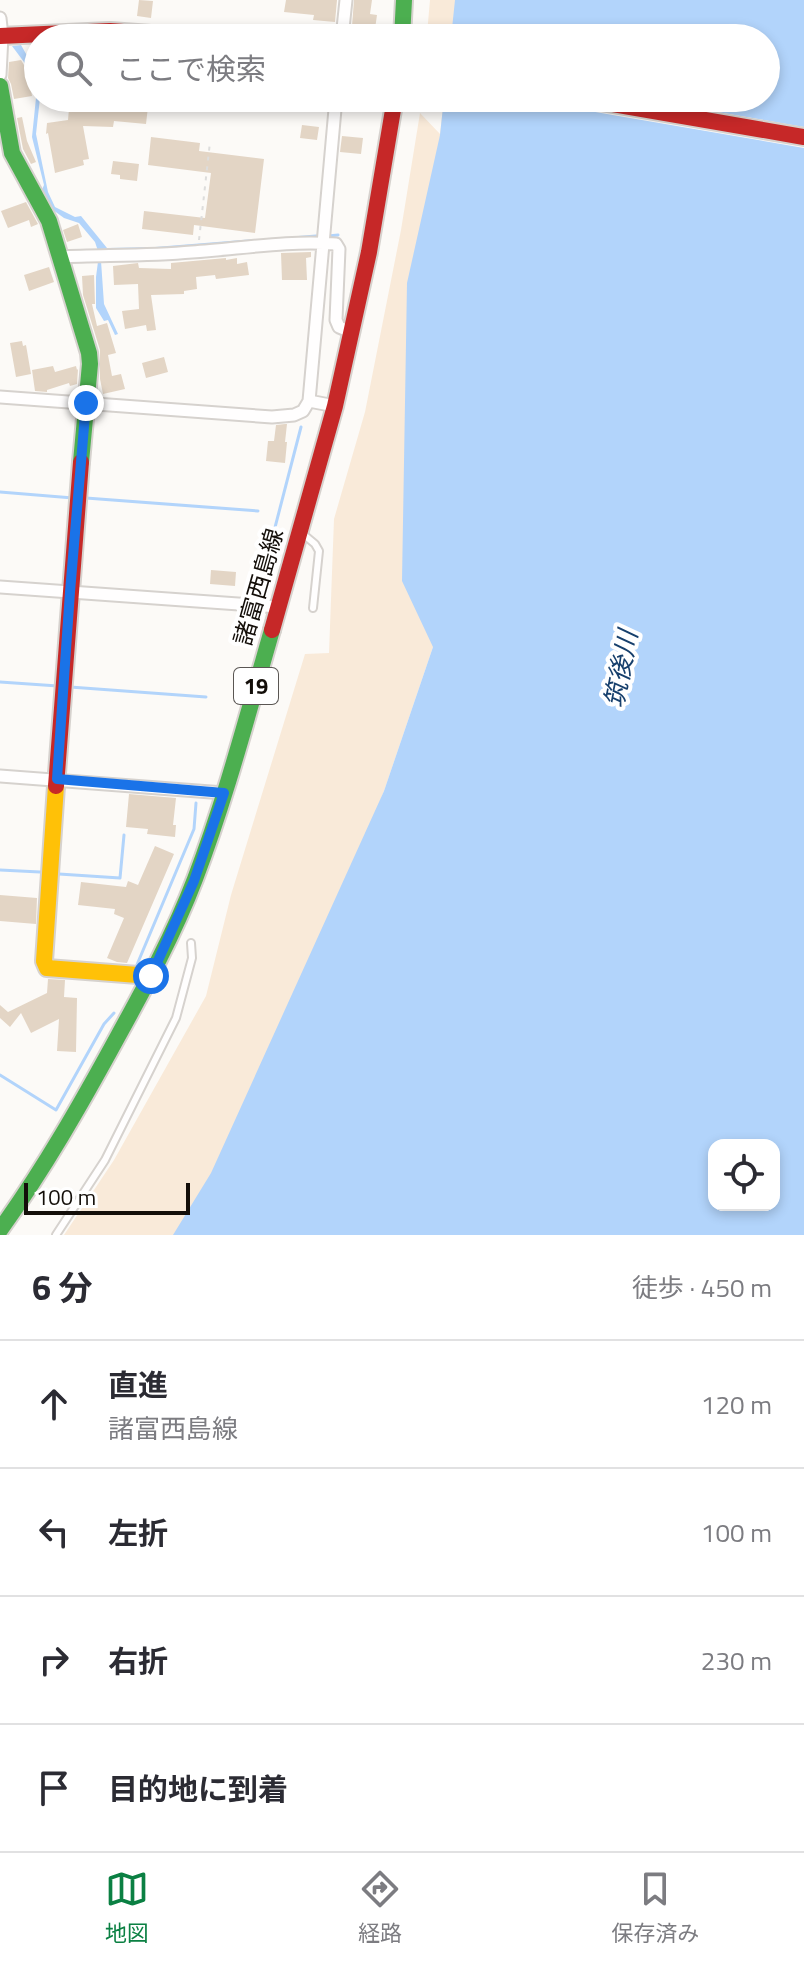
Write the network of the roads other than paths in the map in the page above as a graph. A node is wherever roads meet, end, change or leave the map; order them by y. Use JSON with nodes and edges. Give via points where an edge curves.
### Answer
{"nodes":[{"id":1,"x":346,"y":0,"type":"edge"},
{"id":2,"x":404,"y":0,"type":"edge"},
{"id":3,"x":0,"y":18,"type":"edge"},
{"id":4,"x":343,"y":24,"type":"edge"},
{"id":5,"x":403,"y":24,"type":"edge"},
{"id":6,"x":24,"y":35,"type":"edge"},
{"id":7,"x":1,"y":36,"type":"edge"},
{"id":8,"x":0,"y":75,"type":"edge"},
{"id":9,"x":0,"y":86,"type":"edge"},
{"id":10,"x":335,"y":112,"type":"edge"},
{"id":11,"x":393,"y":112,"type":"edge"},
{"id":12,"x":659,"y":112,"type":"edge"},
{"id":13,"x":804,"y":137,"type":"edge"},
{"id":14,"x":6,"y":156,"type":"edge"},
{"id":15,"x":322,"y":243,"type":"junction"},
{"id":16,"x":60,"y":257,"type":"junction"},
{"id":17,"x":351,"y":332,"type":"junction"},
{"id":18,"x":0,"y":397,"type":"edge"},
{"id":19,"x":309,"y":401,"type":"junction"},
{"id":20,"x":86,"y":403,"type":"junction"},
{"id":21,"x":335,"y":406,"type":"junction"},
{"id":22,"x":300,"y":531,"type":"junction"},
{"id":23,"x":0,"y":587,"type":"edge"},
{"id":24,"x":70,"y":592,"type":"junction"},
{"id":25,"x":279,"y":607,"type":"junction"},
{"id":26,"x":313,"y":608,"type":"dead end"},
{"id":27,"x":0,"y":776,"type":"edge"},
{"id":28,"x":57,"y":779,"type":"junction"},
{"id":29,"x":224,"y":793,"type":"junction"},
{"id":30,"x":191,"y":943,"type":"dead end"},
{"id":31,"x":151,"y":976,"type":"junction"},
{"id":32,"x":0,"y":1230,"type":"edge"},
{"id":33,"x":56,"y":1235,"type":"edge"}],
"edges":[{"from":1,"to":4,"type":"street"},
{"from":2,"to":5,"type":"main road"},
{"from":3,"to":7,"type":"street"},
{"from":6,"to":7,"type":"main road"},
{"from":7,"to":8,"type":"street"},
{"from":9,"to":14,"type":"main road"},
{"from":10,"to":15,"type":"street"},
{"from":11,"to":17,"type":"main road","name":"諸富西島線","number":"19"},
{"from":12,"to":13,"type":"main road"},
{"from":14,"to":16,"type":"main road","via":[[49,221]]},
{"from":15,"to":16,"type":"street"},
{"from":15,"to":17,"type":"street","via":[[339,249],[336,320]]},
{"from":15,"to":19,"type":"street"},
{"from":16,"to":20,"type":"main road","via":[[89,353]]},
{"from":17,"to":21,"type":"main road","name":"諸富西島線","number":"19"},
{"from":18,"to":20,"type":"street"},
{"from":19,"to":20,"type":"street","via":[[294,415],[272,417]]},
{"from":19,"to":21,"type":"street"},
{"from":20,"to":24,"type":"main road"},
{"from":21,"to":22,"type":"main road","name":"諸富西島線","number":"19"},
{"from":22,"to":25,"type":"main road","name":"諸富西島線","number":"19"},
{"from":22,"to":26,"type":"lane","via":[[319,551]]},
{"from":23,"to":24,"type":"street"},
{"from":24,"to":25,"type":"street"},
{"from":24,"to":28,"type":"main road"},
{"from":25,"to":29,"type":"main road","name":"諸富西島線","number":"19"},
{"from":27,"to":28,"type":"street"},
{"from":28,"to":29,"type":"street"},
{"from":28,"to":31,"type":"main road","via":[[45,965]]},
{"from":29,"to":31,"type":"main road","name":"諸富西島線","number":"19","via":[[194,881]]},
{"from":30,"to":33,"type":"lane","via":[[176,1018],[105,1160]]},
{"from":31,"to":32,"type":"main road","name":"諸富西島線","number":"19","via":[[74,1117]]}]}
